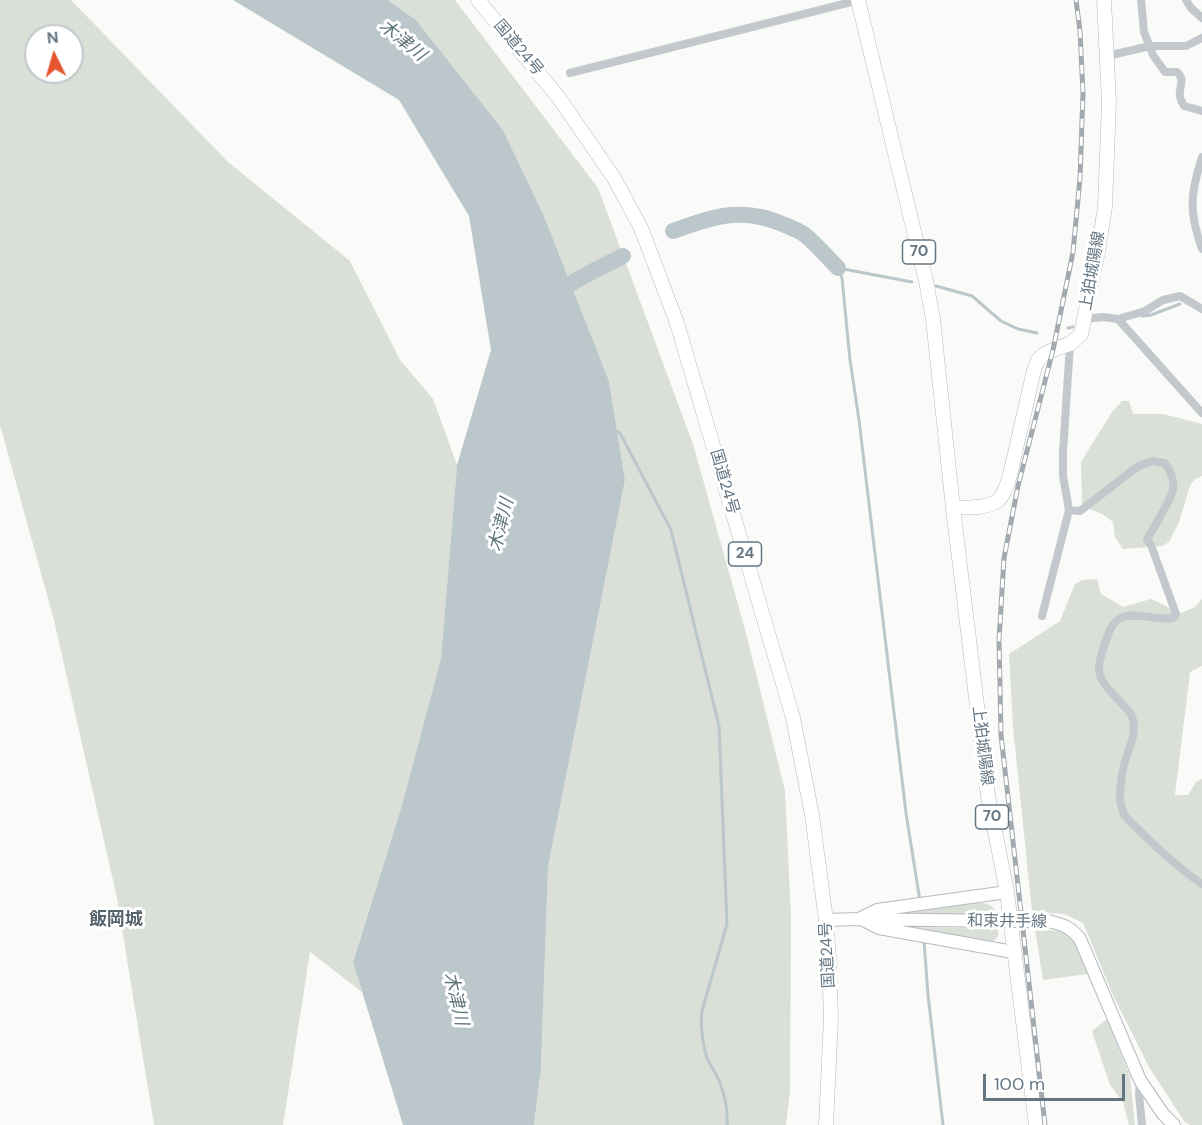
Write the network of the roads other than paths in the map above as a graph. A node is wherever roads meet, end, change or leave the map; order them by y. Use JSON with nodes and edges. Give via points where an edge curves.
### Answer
{"nodes":[{"id":1,"x":478,"y":0,"type":"edge"},
{"id":2,"x":859,"y":0,"type":"edge"},
{"id":3,"x":1104,"y":0,"type":"edge"},
{"id":4,"x":1141,"y":0,"type":"edge"},
{"id":5,"x":1186,"y":0,"type":"edge"},
{"id":6,"x":1202,"y":18,"type":"edge"},
{"id":7,"x":1202,"y":38,"type":"edge"},
{"id":8,"x":1150,"y":46,"type":"junction"},
{"id":9,"x":1107,"y":57,"type":"junction"},
{"id":10,"x":570,"y":73,"type":"dead end"},
{"id":11,"x":1202,"y":111,"type":"edge"},
{"id":12,"x":1202,"y":157,"type":"edge"},
{"id":13,"x":1202,"y":249,"type":"edge"},
{"id":14,"x":1202,"y":309,"type":"edge"},
{"id":15,"x":1085,"y":319,"type":"junction"},
{"id":16,"x":1119,"y":319,"type":"junction"},
{"id":17,"x":1070,"y":344,"type":"junction"},
{"id":18,"x":1202,"y":413,"type":"edge"},
{"id":19,"x":953,"y":508,"type":"junction"},
{"id":20,"x":1069,"y":510,"type":"junction"},
{"id":21,"x":1042,"y":616,"type":"dead end"},
{"id":22,"x":1202,"y":884,"type":"edge"},
{"id":23,"x":1007,"y":892,"type":"junction"},
{"id":24,"x":860,"y":919,"type":"junction"},
{"id":25,"x":826,"y":920,"type":"junction"},
{"id":26,"x":1013,"y":952,"type":"junction"},
{"id":27,"x":1140,"y":1080,"type":"junction"},
{"id":28,"x":826,"y":1125,"type":"edge"},
{"id":29,"x":1036,"y":1125,"type":"edge"},
{"id":30,"x":1142,"y":1125,"type":"edge"},
{"id":31,"x":1174,"y":1125,"type":"edge"}],
"edges":[{"from":1,"to":25,"type":"main road","name":"国道24号","number":"24","via":[[559,98],[614,178],[641,228],[677,323],[793,718],[812,815]]},
{"from":2,"to":10,"type":"street"},
{"from":2,"to":19,"type":"main road","name":"上狛城陽線","number":"70","via":[[928,290]]},
{"from":3,"to":9,"type":"main road","name":"上狛城陽線"},
{"from":4,"to":8,"type":"street","via":[[1144,32]]},
{"from":5,"to":6,"type":"street"},
{"from":7,"to":8,"type":"street","via":[[1186,46]]},
{"from":8,"to":9,"type":"street"},
{"from":8,"to":11,"type":"street","via":[[1165,72],[1181,76],[1180,100],[1184,106]]},
{"from":9,"to":15,"type":"main road","name":"上狛城陽線","via":[[1104,207]]},
{"from":12,"to":13,"type":"street","via":[[1192,206]]},
{"from":14,"to":16,"type":"street","via":[[1180,296]]},
{"from":15,"to":16,"type":"street"},
{"from":15,"to":17,"type":"main road","name":"上狛城陽線","via":[[1081,334]]},
{"from":16,"to":18,"type":"street"},
{"from":17,"to":19,"type":"main road","via":[[1038,360],[1005,491],[997,501],[985,506]]},
{"from":17,"to":20,"type":"street","via":[[1063,453]]},
{"from":19,"to":23,"type":"main road","name":"上狛城陽線","number":"70","via":[[988,796]]},
{"from":20,"to":21,"type":"street"},
{"from":20,"to":22,"type":"street","via":[[1080,511],[1137,467],[1152,461],[1165,463],[1171,473],[1172,496],[1147,539],[1176,614],[1165,620],[1132,616],[1118,619],[1109,630],[1098,666],[1104,685],[1133,718],[1121,784],[1120,801],[1125,815],[1155,846]]},
{"from":23,"to":24,"type":"main road","via":[[877,910]]},
{"from":23,"to":26,"type":"main road","name":"上狛城陽線","number":"70"},
{"from":24,"to":25,"type":"main road","name":"和束井手線"},
{"from":24,"to":26,"type":"main road","via":[[879,928]]},
{"from":24,"to":27,"type":"main road","name":"和束井手線","bridge":true,"via":[[1048,921],[1063,925],[1080,939]]},
{"from":25,"to":28,"type":"main road","name":"国道24号","number":"24","via":[[831,1018]]},
{"from":26,"to":29,"type":"main road","name":"上狛城陽線","number":"70"},
{"from":27,"to":30,"type":"street"},
{"from":27,"to":31,"type":"main road","name":"和束井手線"}]}
